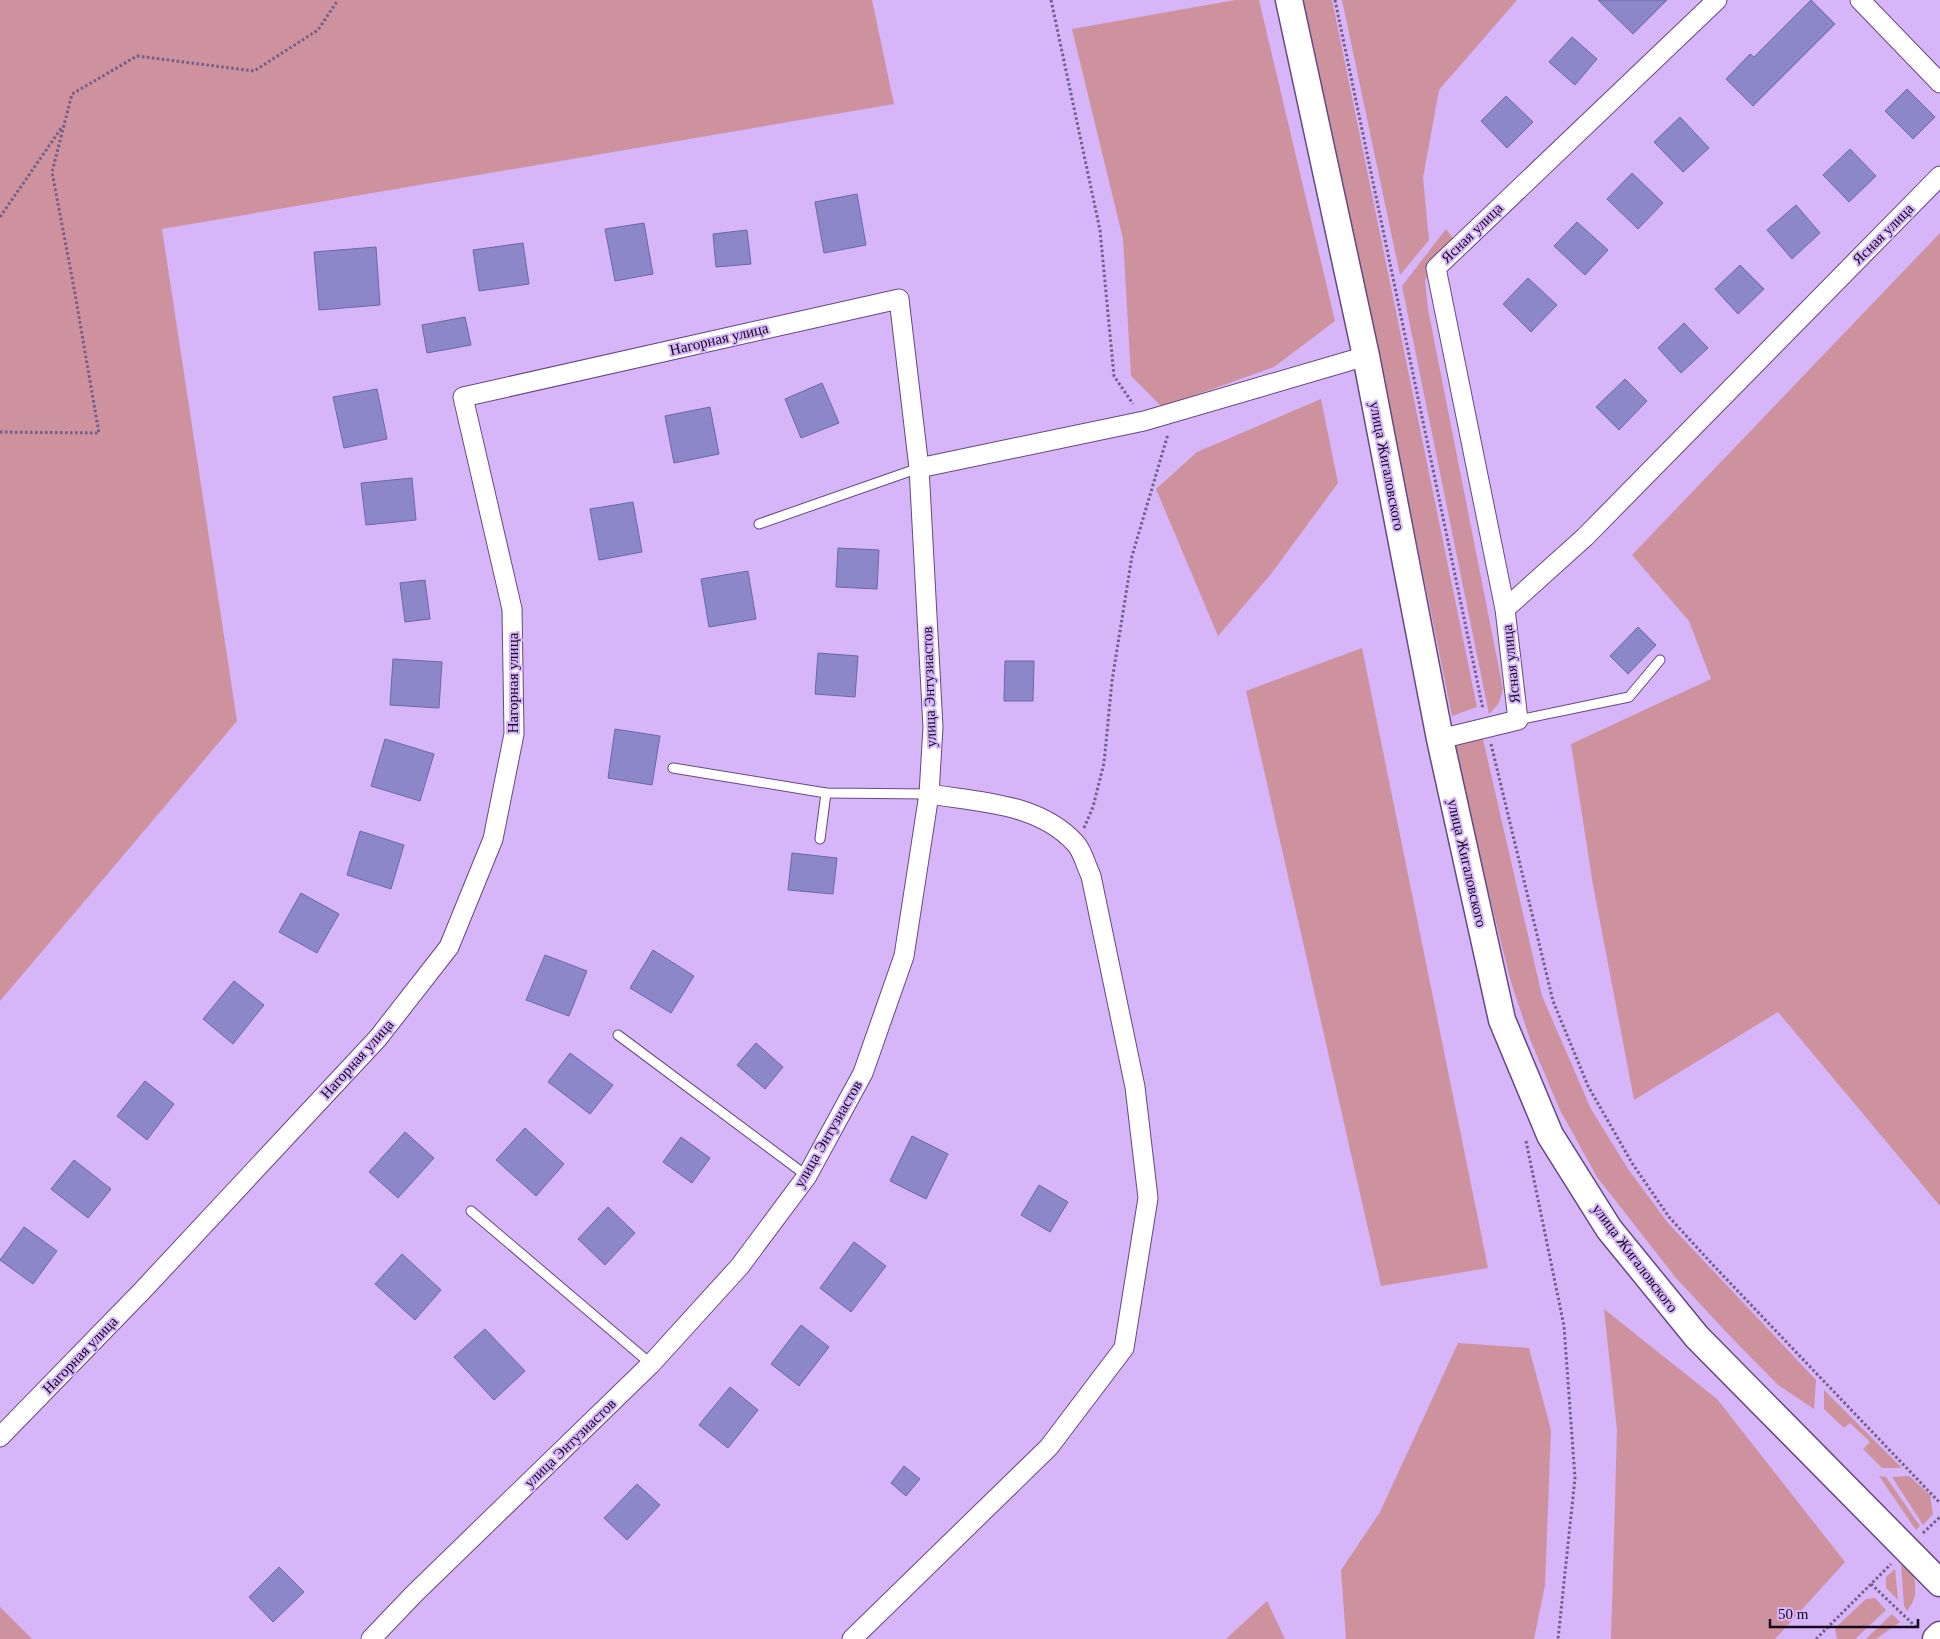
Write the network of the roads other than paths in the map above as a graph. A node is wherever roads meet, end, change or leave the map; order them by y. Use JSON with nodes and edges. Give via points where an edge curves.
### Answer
{"nodes":[{"id":1,"x":1289,"y":0,"type":"edge"},
{"id":2,"x":1717,"y":0,"type":"edge"},
{"id":3,"x":1860,"y":0,"type":"edge"},
{"id":4,"x":1940,"y":83,"type":"edge"},
{"id":5,"x":1940,"y":176,"type":"edge"},
{"id":6,"x":1366,"y":356,"type":"junction"},
{"id":7,"x":919,"y":468,"type":"junction"},
{"id":8,"x":758,"y":524,"type":"dead end"},
{"id":9,"x":1505,"y":609,"type":"junction"},
{"id":10,"x":1660,"y":660,"type":"dead end"},
{"id":11,"x":1518,"y":720,"type":"junction"},
{"id":12,"x":1440,"y":739,"type":"junction"},
{"id":13,"x":673,"y":768,"type":"dead end"},
{"id":14,"x":826,"y":793,"type":"junction"},
{"id":15,"x":929,"y":794,"type":"junction"},
{"id":16,"x":820,"y":839,"type":"dead end"},
{"id":17,"x":618,"y":1036,"type":"dead end"},
{"id":18,"x":807,"y":1176,"type":"junction"},
{"id":19,"x":471,"y":1211,"type":"dead end"},
{"id":20,"x":651,"y":1364,"type":"junction"},
{"id":21,"x":0,"y":1438,"type":"edge"},
{"id":22,"x":1940,"y":1583,"type":"edge"},
{"id":23,"x":371,"y":1639,"type":"edge"},
{"id":24,"x":852,"y":1639,"type":"edge"}],
"edges":[{"from":1,"to":6,"type":"main road","name":"улица Жигаловского"},
{"from":2,"to":9,"type":"street","name":"Ясная улица","via":[[1436,268]]},
{"from":3,"to":4,"type":"street"},
{"from":5,"to":9,"type":"street","name":"Ясная улица","via":[[1585,536]]},
{"from":6,"to":7,"type":"street","via":[[1144,421]]},
{"from":6,"to":12,"type":"main road","name":"улица Жигаловского"},
{"from":7,"to":8,"type":"lane"},
{"from":7,"to":15,"type":"street","name":"улица Энтузиастов","via":[[933,726]]},
{"from":7,"to":21,"type":"street","name":"Нагорная улица","via":[[899,299],[463,397],[512,609],[514,734],[494,839],[449,947],[378,1038],[149,1284]]},
{"from":9,"to":11,"type":"street","name":"Ясная улица"},
{"from":10,"to":11,"type":"lane","via":[[1629,697]]},
{"from":11,"to":12,"type":"street"},
{"from":12,"to":22,"type":"main road","name":"улица Жигаловского","via":[[1502,1020],[1550,1135],[1609,1229],[1697,1337]]},
{"from":13,"to":14,"type":"lane"},
{"from":14,"to":15,"type":"lane"},
{"from":14,"to":16,"type":"lane"},
{"from":15,"to":18,"type":"street","name":"улица Энтузиастов","via":[[904,956],[863,1073]]},
{"from":15,"to":24,"type":"street","via":[[1023,810],[1052,823],[1077,845],[1090,876],[1135,1087],[1148,1198],[1124,1348],[1049,1446]]},
{"from":17,"to":18,"type":"lane"},
{"from":18,"to":20,"type":"street","name":"улица Энтузиастов","via":[[740,1266]]},
{"from":19,"to":20,"type":"lane"},
{"from":20,"to":23,"type":"street","name":"улица Энтузиастов"}]}
